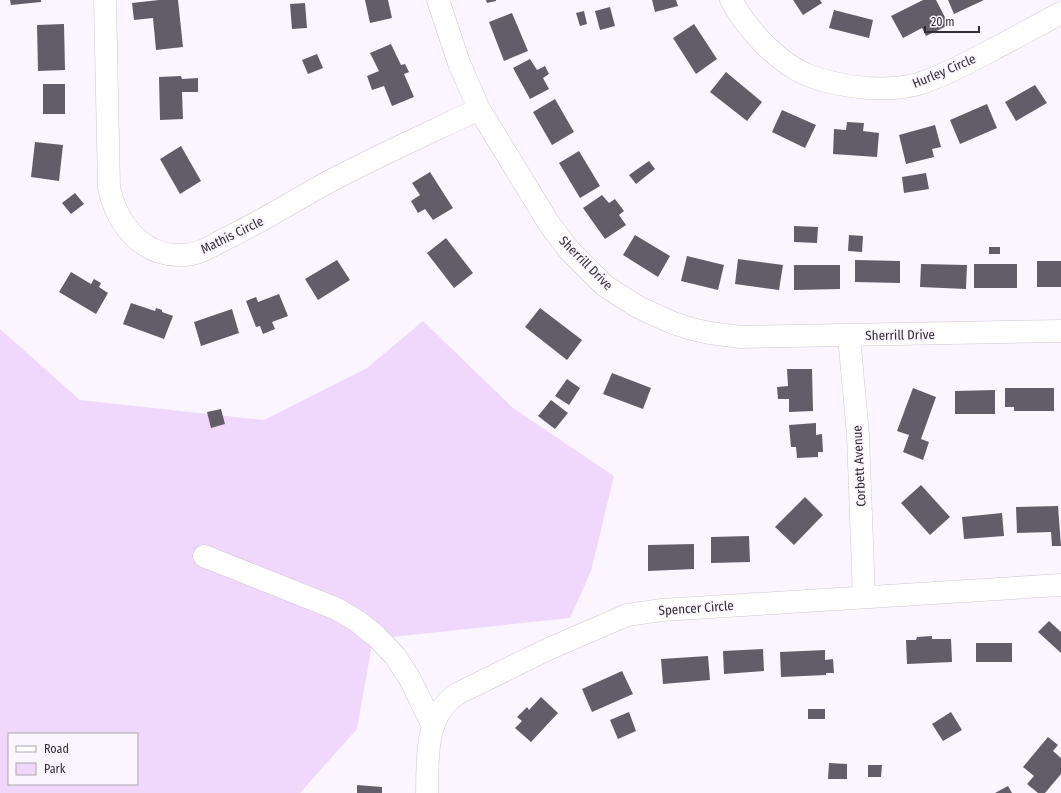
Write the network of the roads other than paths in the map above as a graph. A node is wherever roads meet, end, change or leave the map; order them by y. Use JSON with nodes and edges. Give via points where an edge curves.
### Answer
{"nodes":[{"id":1,"x":105,"y":0,"type":"edge"},
{"id":2,"x":438,"y":0,"type":"edge"},
{"id":3,"x":731,"y":0,"type":"edge"},
{"id":4,"x":1061,"y":13,"type":"edge"},
{"id":5,"x":479,"y":109,"type":"junction"},
{"id":6,"x":1061,"y":331,"type":"edge"},
{"id":7,"x":849,"y":336,"type":"junction"},
{"id":8,"x":204,"y":556,"type":"dead end"},
{"id":9,"x":1061,"y":585,"type":"edge"},
{"id":10,"x":864,"y":597,"type":"junction"},
{"id":11,"x":433,"y":726,"type":"junction"},
{"id":12,"x":428,"y":793,"type":"edge"}],
"edges":[{"from":1,"to":5,"type":"street","name":"Mathis Circle","via":[[109,188],[115,210],[128,230],[142,244],[158,251],[183,255],[202,250],[253,226],[339,176]]},
{"from":2,"to":5,"type":"street","name":"Sherrill Drive","via":[[459,63]]},
{"from":3,"to":4,"type":"street","name":"Hurley Circle","via":[[764,44],[805,74],[852,87],[875,88],[902,88],[923,82],[962,66]]},
{"from":5,"to":7,"type":"street","name":"Sherrill Drive","via":[[550,225],[569,250],[605,286],[638,307],[673,323],[710,333],[741,337]]},
{"from":6,"to":7,"type":"street","name":"Sherrill Drive"},
{"from":7,"to":10,"type":"street","name":"Corbett Avenue","via":[[858,434]]},
{"from":8,"to":11,"type":"street","via":[[337,609],[357,621],[395,656],[410,679]]},
{"from":9,"to":10,"type":"street","name":"Spencer Circle"},
{"from":10,"to":11,"type":"street","name":"Spencer Circle","via":[[662,610],[627,615],[544,651],[457,694],[448,700]]},
{"from":11,"to":12,"type":"street","name":"Spencer Circle","via":[[428,745]]}]}
